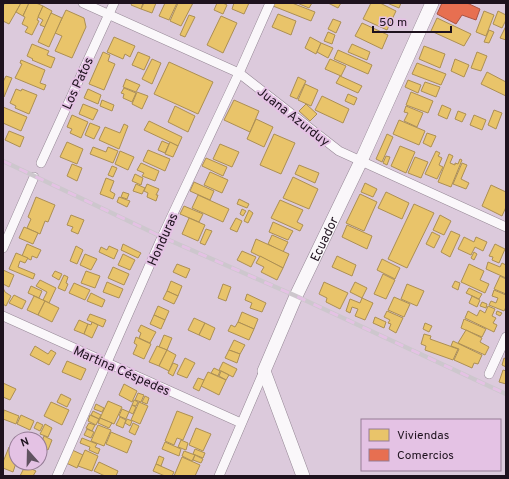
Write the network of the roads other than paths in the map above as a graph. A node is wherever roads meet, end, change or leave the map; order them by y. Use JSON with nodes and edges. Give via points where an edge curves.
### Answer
{"nodes":[{"id":1,"x":83,"y":3,"type":"edge"},
{"id":2,"x":114,"y":3,"type":"edge"},
{"id":3,"x":270,"y":3,"type":"edge"},
{"id":4,"x":432,"y":3,"type":"edge"},
{"id":5,"x":109,"y":15,"type":"junction"},
{"id":6,"x":239,"y":74,"type":"junction"},
{"id":7,"x":361,"y":161,"type":"junction"},
{"id":8,"x":41,"y":163,"type":"dead end"},
{"id":9,"x":34,"y":177,"type":"dead end"},
{"id":10,"x":506,"y":227,"type":"edge"},
{"id":11,"x":3,"y":248,"type":"edge"},
{"id":12,"x":3,"y":316,"type":"edge"},
{"id":13,"x":506,"y":336,"type":"edge"},
{"id":14,"x":107,"y":363,"type":"junction"},
{"id":15,"x":264,"y":371,"type":"junction"},
{"id":16,"x":489,"y":374,"type":"dead end"},
{"id":17,"x":241,"y":423,"type":"junction"},
{"id":18,"x":57,"y":476,"type":"edge"},
{"id":19,"x":219,"y":476,"type":"edge"},
{"id":20,"x":303,"y":476,"type":"edge"}],
"edges":[{"from":1,"to":5,"type":"street","name":"Juana Azurduy"},
{"from":2,"to":5,"type":"street","name":"Los Patos"},
{"from":3,"to":6,"type":"street","name":"Honduras"},
{"from":4,"to":7,"type":"main road","name":"Ecuador"},
{"from":5,"to":6,"type":"street","name":"Juana Azurduy"},
{"from":5,"to":8,"type":"street","name":"Los Patos"},
{"from":6,"to":7,"type":"street","name":"Juana Azurduy","via":[[339,151]]},
{"from":6,"to":14,"type":"street","name":"Honduras","via":[[162,237]]},
{"from":7,"to":10,"type":"street","name":"Juana Azurduy"},
{"from":7,"to":15,"type":"main road","name":"Ecuador","via":[[296,296]]},
{"from":9,"to":11,"type":"street"},
{"from":12,"to":14,"type":"street","name":"Martina Céspedes"},
{"from":13,"to":16,"type":"street"},
{"from":14,"to":17,"type":"street","name":"Martina Céspedes"},
{"from":14,"to":18,"type":"street","name":"Honduras"},
{"from":15,"to":17,"type":"street","name":"Ecuador"},
{"from":15,"to":20,"type":"main road"},
{"from":17,"to":19,"type":"street","name":"Ecuador"}]}
